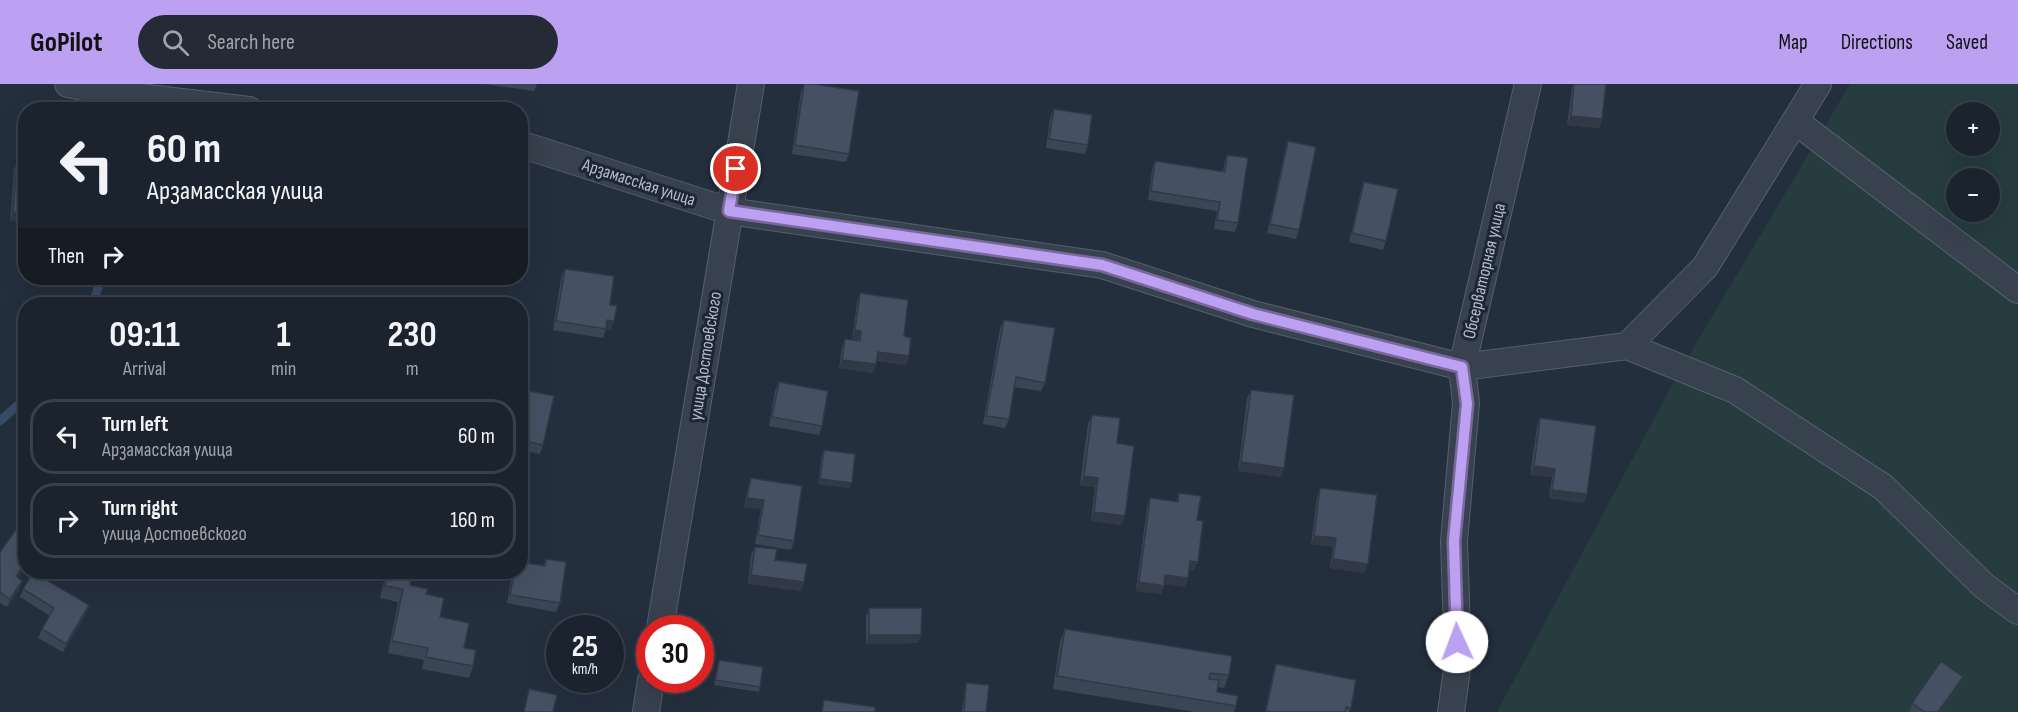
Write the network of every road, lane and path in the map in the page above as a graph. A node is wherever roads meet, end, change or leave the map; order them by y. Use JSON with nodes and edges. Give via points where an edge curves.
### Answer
{"nodes":[{"id":1,"x":68,"y":84,"type":"edge"},
{"id":2,"x":751,"y":84,"type":"edge"},
{"id":3,"x":1528,"y":84,"type":"edge"},
{"id":4,"x":1818,"y":84,"type":"edge"},
{"id":5,"x":182,"y":102,"type":"edge"},
{"id":6,"x":1795,"y":121,"type":"junction"},
{"id":7,"x":528,"y":147,"type":"edge"},
{"id":8,"x":729,"y":211,"type":"junction"},
{"id":9,"x":2018,"y":290,"type":"edge"},
{"id":10,"x":1627,"y":346,"type":"junction"},
{"id":11,"x":1462,"y":367,"type":"junction"},
{"id":12,"x":2018,"y":611,"type":"edge"},
{"id":13,"x":662,"y":615,"type":"edge"},
{"id":14,"x":649,"y":693,"type":"edge"},
{"id":15,"x":646,"y":712,"type":"edge"},
{"id":16,"x":1451,"y":712,"type":"edge"}],
"edges":[{"from":1,"to":5,"type":"street"},
{"from":2,"to":8,"type":"street","name":"улица Достоевского"},
{"from":3,"to":11,"type":"street","name":"Обсерваторная улица"},
{"from":4,"to":6,"type":"street"},
{"from":6,"to":9,"type":"street"},
{"from":6,"to":10,"type":"street","via":[[1706,267]]},
{"from":7,"to":8,"type":"street","name":"Арзамасская улица"},
{"from":8,"to":11,"type":"street","name":"Арзамасская улица","via":[[1102,265],[1253,314]]},
{"from":8,"to":13,"type":"street","name":"улица Достоевского"},
{"from":10,"to":11,"type":"street"},
{"from":10,"to":12,"type":"street","via":[[1735,390],[1883,487],[1984,586]]},
{"from":11,"to":16,"type":"street","name":"Обсерваторная улица","via":[[1467,404],[1454,541],[1458,662]]},
{"from":14,"to":15,"type":"street"}]}
